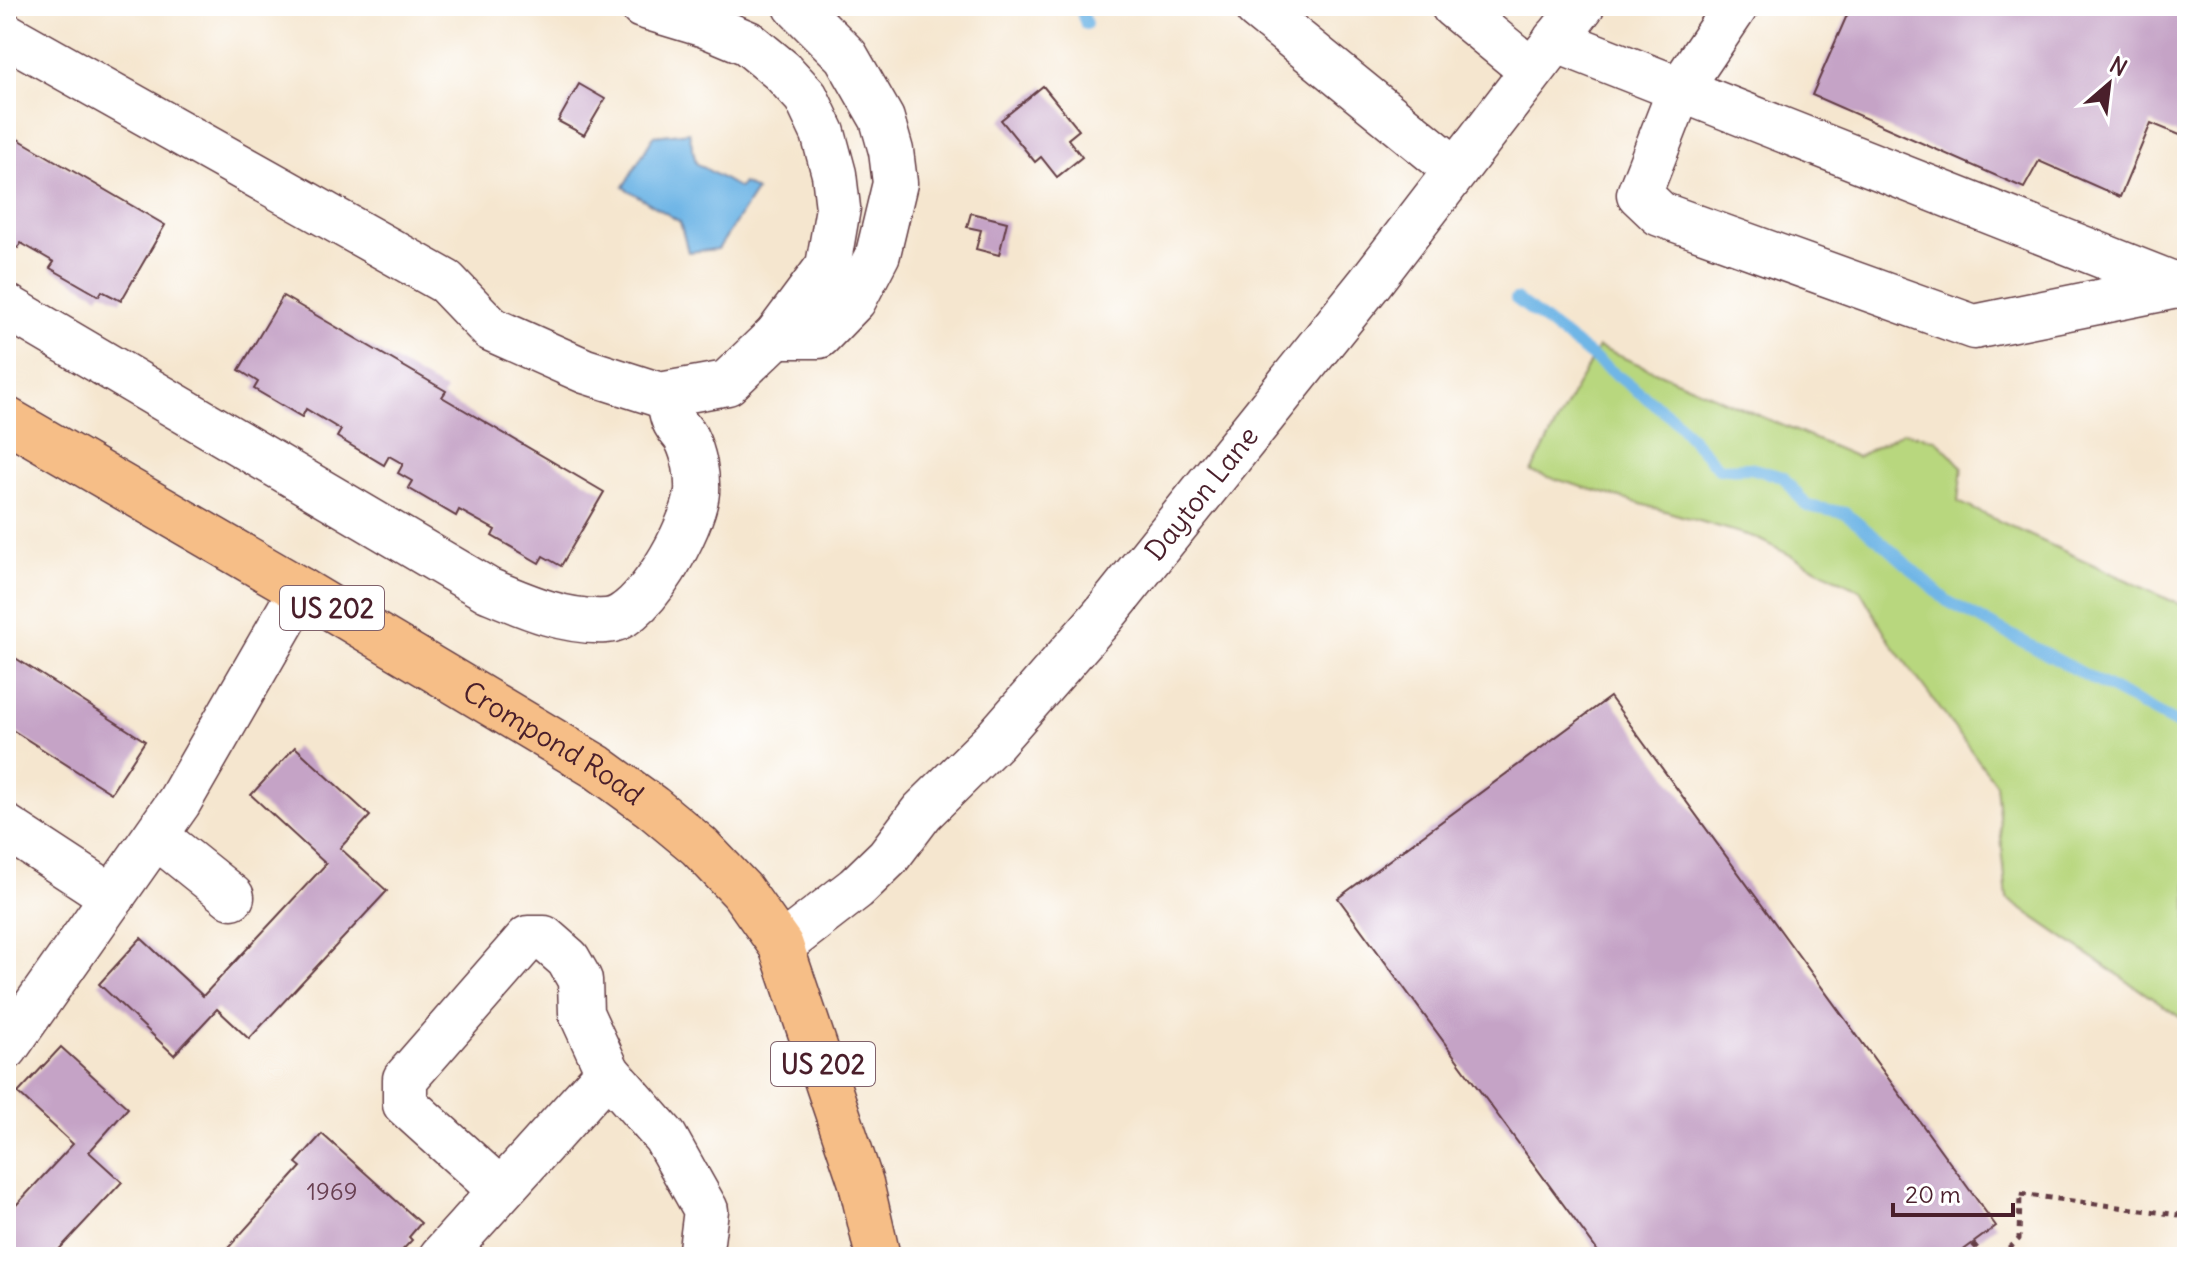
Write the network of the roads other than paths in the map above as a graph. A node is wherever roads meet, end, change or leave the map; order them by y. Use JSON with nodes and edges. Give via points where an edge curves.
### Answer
{"nodes":[{"id":1,"x":642,"y":6,"type":"edge"},
{"id":2,"x":796,"y":6,"type":"edge"},
{"id":3,"x":1453,"y":6,"type":"edge"},
{"id":4,"x":1582,"y":6,"type":"edge"},
{"id":5,"x":1736,"y":6,"type":"edge"},
{"id":6,"x":1257,"y":8,"type":"edge"},
{"id":7,"x":6,"y":35,"type":"edge"},
{"id":8,"x":1543,"y":55,"type":"junction"},
{"id":9,"x":1680,"y":89,"type":"junction"},
{"id":10,"x":1456,"y":170,"type":"junction"},
{"id":11,"x":2182,"y":288,"type":"edge"},
{"id":12,"x":6,"y":306,"type":"edge"},
{"id":13,"x":776,"y":336,"type":"junction"},
{"id":14,"x":669,"y":394,"type":"junction"},
{"id":15,"x":6,"y":419,"type":"edge"},
{"id":16,"x":301,"y":590,"type":"junction"},
{"id":17,"x":168,"y":819,"type":"junction"},
{"id":18,"x":6,"y":827,"type":"edge"},
{"id":19,"x":113,"y":897,"type":"junction"},
{"id":20,"x":232,"y":897,"type":"dead end"},
{"id":21,"x":781,"y":946,"type":"junction"},
{"id":22,"x":6,"y":1048,"type":"edge"},
{"id":23,"x":608,"y":1072,"type":"junction"},
{"id":24,"x":500,"y":1190,"type":"junction"},
{"id":25,"x":441,"y":1257,"type":"edge"},
{"id":26,"x":700,"y":1257,"type":"edge"},
{"id":27,"x":878,"y":1257,"type":"edge"}],
"edges":[{"from":1,"to":13,"type":"street","via":[[748,43],[806,97],[823,133],[838,208],[828,266]]},
{"from":2,"to":13,"type":"street","via":[[846,56],[882,119],[895,183],[878,254],[854,300],[819,336]]},
{"from":3,"to":8,"type":"street"},
{"from":4,"to":8,"type":"street","name":"Dayton Lane"},
{"from":5,"to":9,"type":"street"},
{"from":6,"to":10,"type":"street"},
{"from":7,"to":14,"type":"street","via":[[446,282],[491,329],[585,371]]},
{"from":8,"to":9,"type":"street"},
{"from":8,"to":10,"type":"street","name":"Dayton Lane"},
{"from":9,"to":11,"type":"street"},
{"from":9,"to":11,"type":"street","via":[[1639,194],[1660,214],[1974,327]]},
{"from":10,"to":21,"type":"street","name":"Dayton Lane","via":[[1103,616],[1014,719],[922,812],[888,857]]},
{"from":12,"to":14,"type":"street","via":[[488,590],[540,612],[575,619],[609,622],[628,610],[669,564],[688,521],[697,493],[695,466],[673,420]]},
{"from":13,"to":14,"type":"street","via":[[727,383]]},
{"from":15,"to":16,"type":"main road","name":"Crompond Road","number":"US 202"},
{"from":16,"to":17,"type":"street"},
{"from":16,"to":21,"type":"main road","name":"Crompond Road","number":"US 202","via":[[597,767],[652,807],[742,891]]},
{"from":17,"to":19,"type":"street"},
{"from":17,"to":20,"type":"street"},
{"from":18,"to":19,"type":"street"},
{"from":19,"to":22,"type":"street"},
{"from":21,"to":27,"type":"main road","name":"Crompond Road","number":"US 202","via":[[861,1183]]},
{"from":23,"to":24,"type":"street"},
{"from":23,"to":24,"type":"street","via":[[581,1013],[580,980],[568,959],[544,938],[528,938],[405,1079],[405,1104]]},
{"from":23,"to":26,"type":"street","via":[[665,1137],[706,1210]]},
{"from":24,"to":25,"type":"street"}]}
